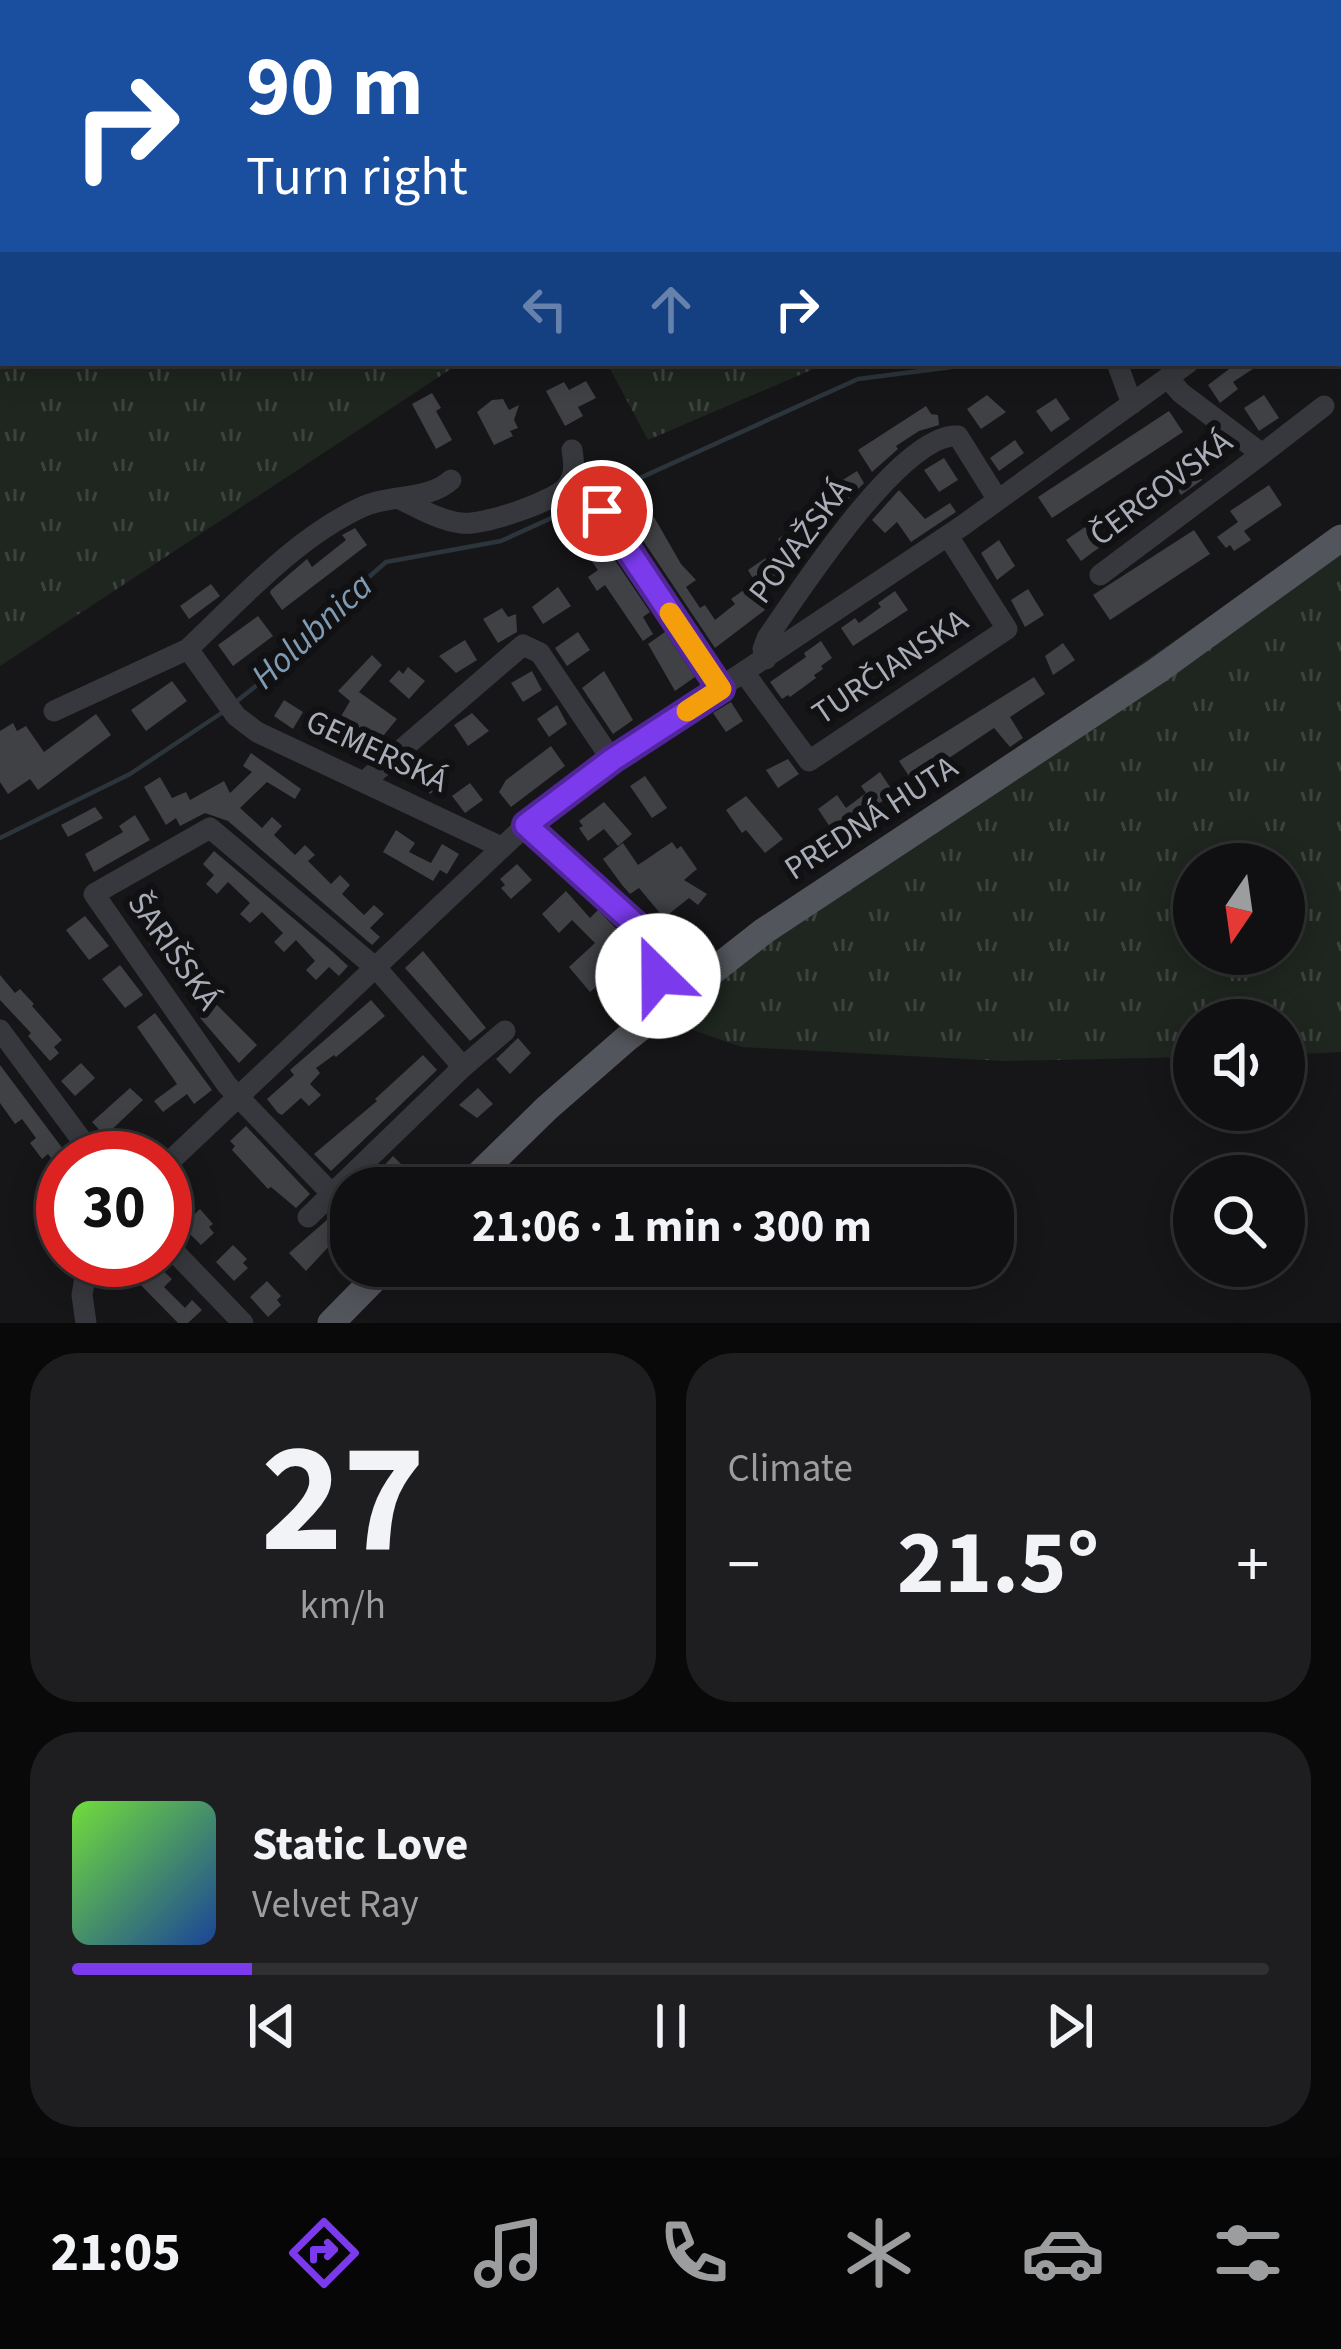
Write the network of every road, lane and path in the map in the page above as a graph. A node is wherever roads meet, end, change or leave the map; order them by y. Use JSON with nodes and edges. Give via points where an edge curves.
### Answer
{"nodes":[{"id":1,"x":1118,"y":366,"type":"edge"},
{"id":2,"x":1184,"y":366,"type":"edge"},
{"id":3,"x":1168,"y":378,"type":"junction"},
{"id":4,"x":1132,"y":404,"type":"junction"},
{"id":5,"x":1324,"y":406,"type":"dead end"},
{"id":6,"x":572,"y":450,"type":"dead end"},
{"id":7,"x":1262,"y":454,"type":"junction"},
{"id":8,"x":451,"y":480,"type":"dead end"},
{"id":9,"x":400,"y":499,"type":"junction"},
{"id":10,"x":998,"y":500,"type":"junction"},
{"id":11,"x":602,"y":511,"type":"dead end"},
{"id":12,"x":948,"y":536,"type":"junction"},
{"id":13,"x":1341,"y":538,"type":"edge"},
{"id":14,"x":1100,"y":574,"type":"dead end"},
{"id":15,"x":784,"y":613,"type":"junction"},
{"id":16,"x":802,"y":634,"type":"junction"},
{"id":17,"x":188,"y":650,"type":"junction"},
{"id":18,"x":766,"y":659,"type":"junction"},
{"id":19,"x":745,"y":674,"type":"junction"},
{"id":20,"x":721,"y":689,"type":"junction"},
{"id":21,"x":53,"y":711,"type":"dead end"},
{"id":22,"x":612,"y":760,"type":"junction"},
{"id":23,"x":365,"y":781,"type":"junction"},
{"id":24,"x":526,"y":825,"type":"junction"},
{"id":25,"x":501,"y":847,"type":"junction"},
{"id":26,"x":377,"y":969,"type":"junction"},
{"id":27,"x":654,"y":982,"type":"dead end"},
{"id":28,"x":0,"y":1030,"type":"edge"},
{"id":29,"x":505,"y":1030,"type":"dead end"},
{"id":30,"x":463,"y":1067,"type":"junction"},
{"id":31,"x":238,"y":1097,"type":"junction"},
{"id":32,"x":75,"y":1131,"type":"edge"},
{"id":33,"x":192,"y":1140,"type":"edge"},
{"id":34,"x":358,"y":1167,"type":"edge"},
{"id":35,"x":487,"y":1167,"type":"edge"},
{"id":36,"x":330,"y":1192,"type":"edge"},
{"id":37,"x":330,"y":1194,"type":"edge"},
{"id":38,"x":308,"y":1217,"type":"dead end"},
{"id":39,"x":192,"y":1269,"type":"edge"},
{"id":40,"x":83,"y":1287,"type":"edge"},
{"id":41,"x":366,"y":1287,"type":"edge"},
{"id":42,"x":86,"y":1323,"type":"edge"},
{"id":43,"x":243,"y":1323,"type":"edge"},
{"id":44,"x":331,"y":1323,"type":"edge"}],
"edges":[{"from":1,"to":4,"type":"street"},
{"from":2,"to":3,"type":"street"},
{"from":3,"to":4,"type":"street"},
{"from":3,"to":7,"type":"street"},
{"from":4,"to":10,"type":"street"},
{"from":5,"to":7,"type":"street","name":"ČERGOVSKÁ"},
{"from":6,"to":9,"type":"street","via":[[574,470],[560,492],[493,520],[458,523]]},
{"from":7,"to":14,"type":"street","name":"ČERGOVSKÁ"},
{"from":8,"to":9,"type":"street"},
{"from":9,"to":17,"type":"street","via":[[362,507],[297,548]]},
{"from":10,"to":12,"type":"street"},
{"from":10,"to":15,"type":"street","name":"POVAŽSKÁ","via":[[958,436],[946,435],[848,522]]},
{"from":11,"to":20,"type":"street"},
{"from":12,"to":16,"type":"street"},
{"from":12,"to":19,"type":"street","name":"TURČIANSKA","via":[[1007,628],[809,761]]},
{"from":13,"to":35,"type":"main road","name":"PREDNÁ HUTA","via":[[1139,683],[764,931],[626,1039]]},
{"from":15,"to":16,"type":"street"},
{"from":15,"to":18,"type":"street","name":"POVAŽSKÁ","via":[[764,645]]},
{"from":16,"to":18,"type":"street"},
{"from":17,"to":21,"type":"street"},
{"from":17,"to":23,"type":"street","name":"GEMERSKÁ","via":[[257,732]]},
{"from":18,"to":19,"type":"street"},
{"from":19,"to":20,"type":"street"},
{"from":20,"to":22,"type":"street"},
{"from":22,"to":23,"type":"street","via":[[540,653],[523,645]]},
{"from":22,"to":24,"type":"street"},
{"from":23,"to":25,"type":"street","name":"GEMERSKÁ"},
{"from":24,"to":25,"type":"street"},
{"from":24,"to":27,"type":"street","via":[[654,941],[661,959]]},
{"from":25,"to":26,"type":"street"},
{"from":26,"to":30,"type":"street"},
{"from":26,"to":31,"type":"street"},
{"from":26,"to":31,"type":"street","name":"ŠARIŠSKÁ","via":[[211,828],[94,894]]},
{"from":28,"to":32,"type":"street"},
{"from":29,"to":30,"type":"street"},
{"from":30,"to":34,"type":"street"},
{"from":31,"to":33,"type":"street"},
{"from":31,"to":36,"type":"street"},
{"from":37,"to":38,"type":"street"},
{"from":39,"to":43,"type":"street"},
{"from":40,"to":42,"type":"street"},
{"from":41,"to":44,"type":"main road"}]}
